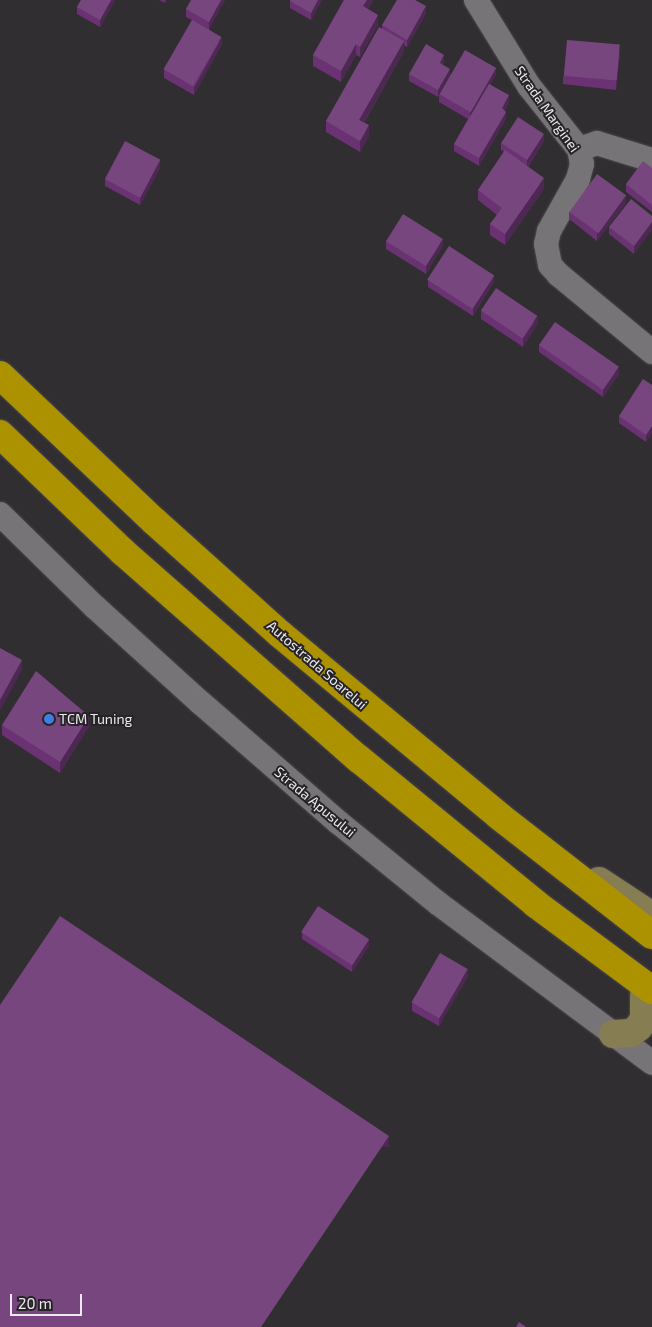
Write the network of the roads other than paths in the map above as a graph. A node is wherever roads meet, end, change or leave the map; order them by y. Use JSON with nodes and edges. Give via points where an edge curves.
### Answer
{"nodes":[{"id":1,"x":476,"y":0,"type":"edge"},
{"id":2,"x":579,"y":149,"type":"junction"},
{"id":3,"x":652,"y":160,"type":"edge"},
{"id":4,"x":652,"y":352,"type":"edge"},
{"id":5,"x":0,"y":375,"type":"edge"},
{"id":6,"x":0,"y":434,"type":"edge"},
{"id":7,"x":0,"y":514,"type":"edge"},
{"id":8,"x":551,"y":858,"type":"junction"},
{"id":9,"x":652,"y":916,"type":"edge"},
{"id":10,"x":652,"y":935,"type":"edge"},
{"id":11,"x":650,"y":996,"type":"edge"},
{"id":12,"x":613,"y":1034,"type":"junction"},
{"id":13,"x":652,"y":1063,"type":"edge"}],
"edges":[{"from":1,"to":2,"type":"street","name":"Strada Marginei","via":[[529,86]]},
{"from":2,"to":3,"type":"street","via":[[597,143]]},
{"from":2,"to":4,"type":"street","name":"Strada Marginei","via":[[582,164],[578,179],[549,231],[546,255],[559,275]]},
{"from":5,"to":8,"type":"highway","name":"Autostrada Soarelui","via":[[154,521],[280,634]]},
{"from":6,"to":11,"type":"highway","via":[[123,552],[251,667],[473,854]]},
{"from":7,"to":12,"type":"street","name":"Strada Apusului","via":[[201,703],[338,822],[439,904]]},
{"from":8,"to":9,"type":"main road","via":[[600,882]]},
{"from":8,"to":10,"type":"highway","name":"Autostrada Soarelui"},
{"from":11,"to":12,"type":"main road","via":[[639,1027],[631,1033]]},
{"from":12,"to":13,"type":"street","name":"Strada Apusului"}]}
